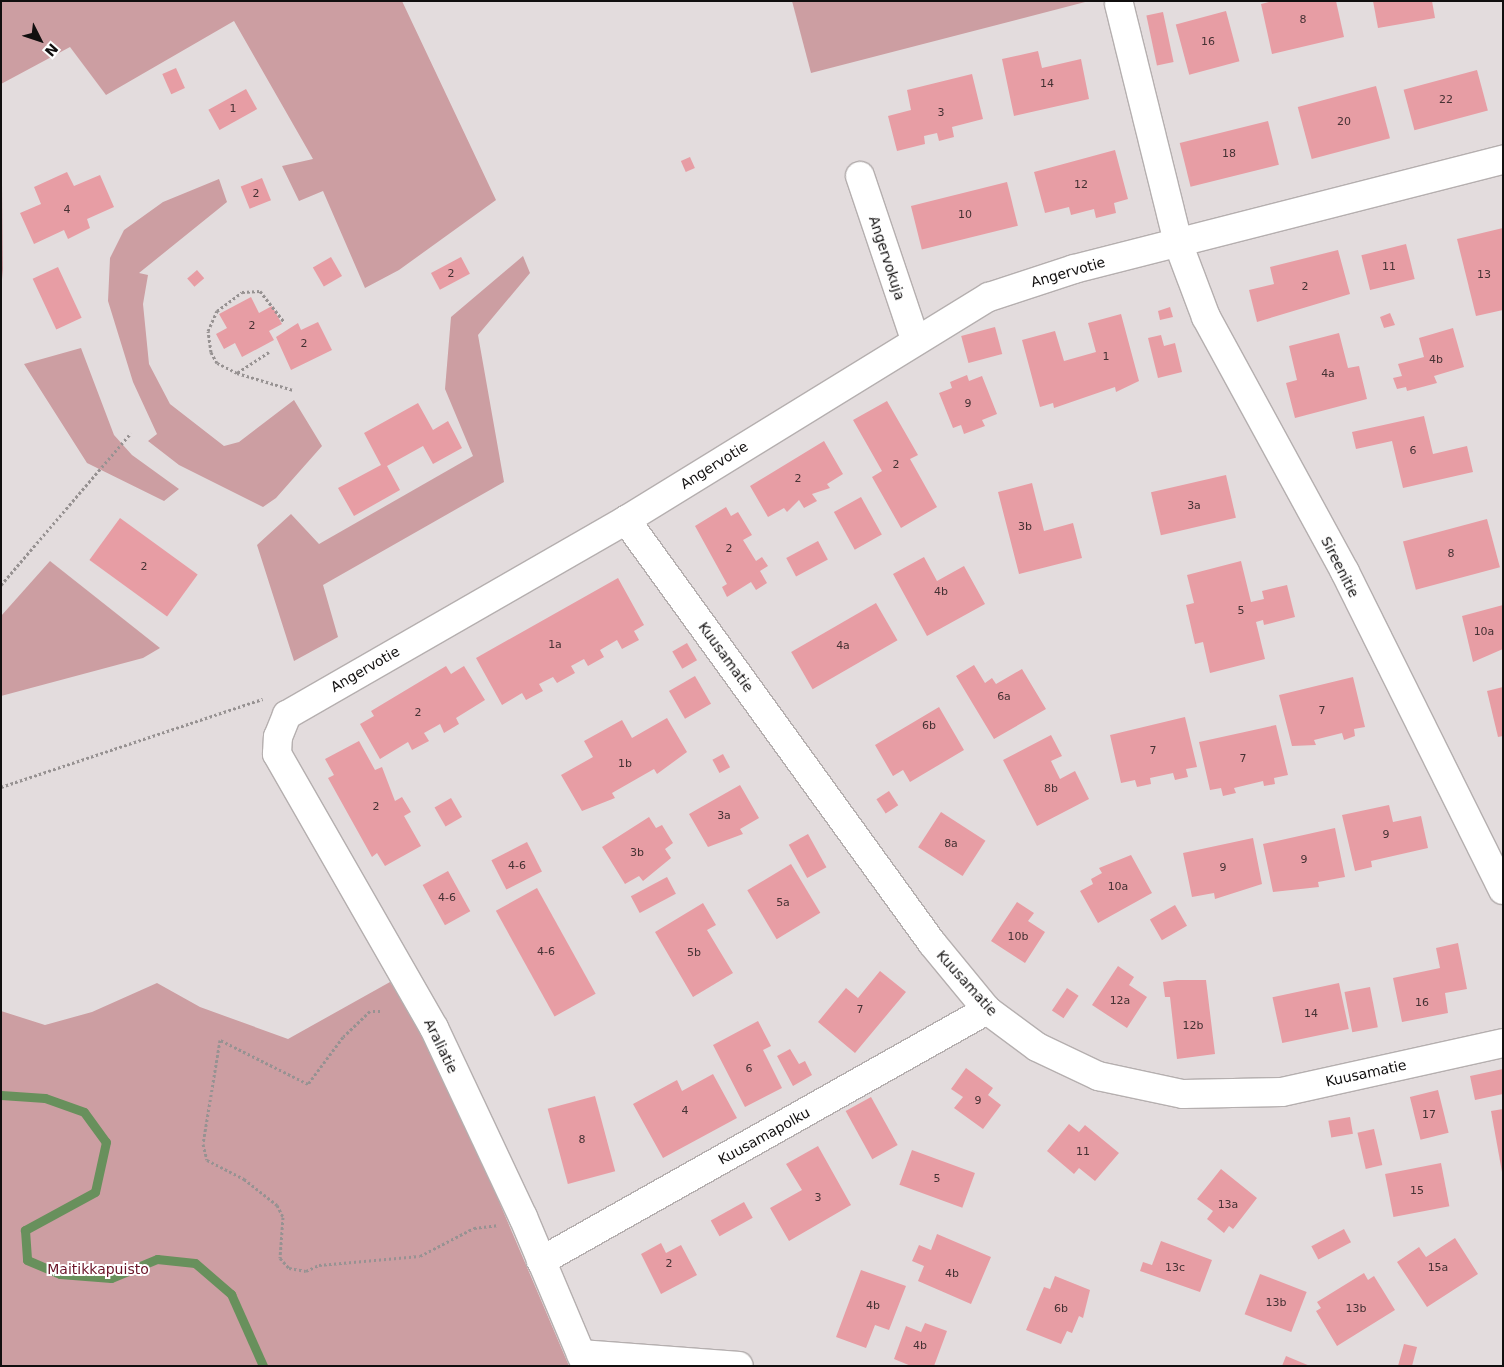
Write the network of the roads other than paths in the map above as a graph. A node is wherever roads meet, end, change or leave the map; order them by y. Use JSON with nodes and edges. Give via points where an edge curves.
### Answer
{"nodes":[{"id":1,"x":1119,"y":4,"type":"dead end"},
{"id":2,"x":1503,"y":160,"type":"edge"},
{"id":3,"x":860,"y":176,"type":"dead end"},
{"id":4,"x":1178,"y":243,"type":"junction"},
{"id":5,"x":915,"y":339,"type":"junction"},
{"id":6,"x":626,"y":520,"type":"junction"},
{"id":7,"x":278,"y":737,"type":"joint"},
{"id":8,"x":1503,"y":890,"type":"edge"},
{"id":9,"x":988,"y":1010,"type":"junction"},
{"id":10,"x":1503,"y":1043,"type":"edge"},
{"id":11,"x":541,"y":1261,"type":"junction"},
{"id":12,"x":583,"y":1360,"type":"edge"},
{"id":13,"x":739,"y":1366,"type":"edge"}],
"edges":[{"from":1,"to":4,"type":"street"},
{"from":2,"to":4,"type":"street","name":"Angervotie"},
{"from":3,"to":5,"type":"street","name":"Angervokuja"},
{"from":4,"to":5,"type":"street","name":"Angervotie","via":[[1074,269],[989,297]]},
{"from":4,"to":8,"type":"street","name":"Sireenitie","via":[[1206,317],[1344,572]]},
{"from":5,"to":6,"type":"street","name":"Angervotie"},
{"from":6,"to":7,"type":"street","name":"Angervotie","via":[[287,715]]},
{"from":6,"to":9,"type":"street","name":"Kuusamatie","via":[[932,943]]},
{"from":7,"to":11,"type":"street","name":"Araliatie","via":[[277,754],[434,1028],[524,1217]]},
{"from":9,"to":10,"type":"street","name":"Kuusamatie","via":[[1037,1047],[1098,1076],[1183,1094],[1282,1092]]},
{"from":9,"to":11,"type":"street","name":"Kuusamapolku"},
{"from":11,"to":12,"type":"street","name":"Araliatie"},
{"from":12,"to":13,"type":"street"}]}
